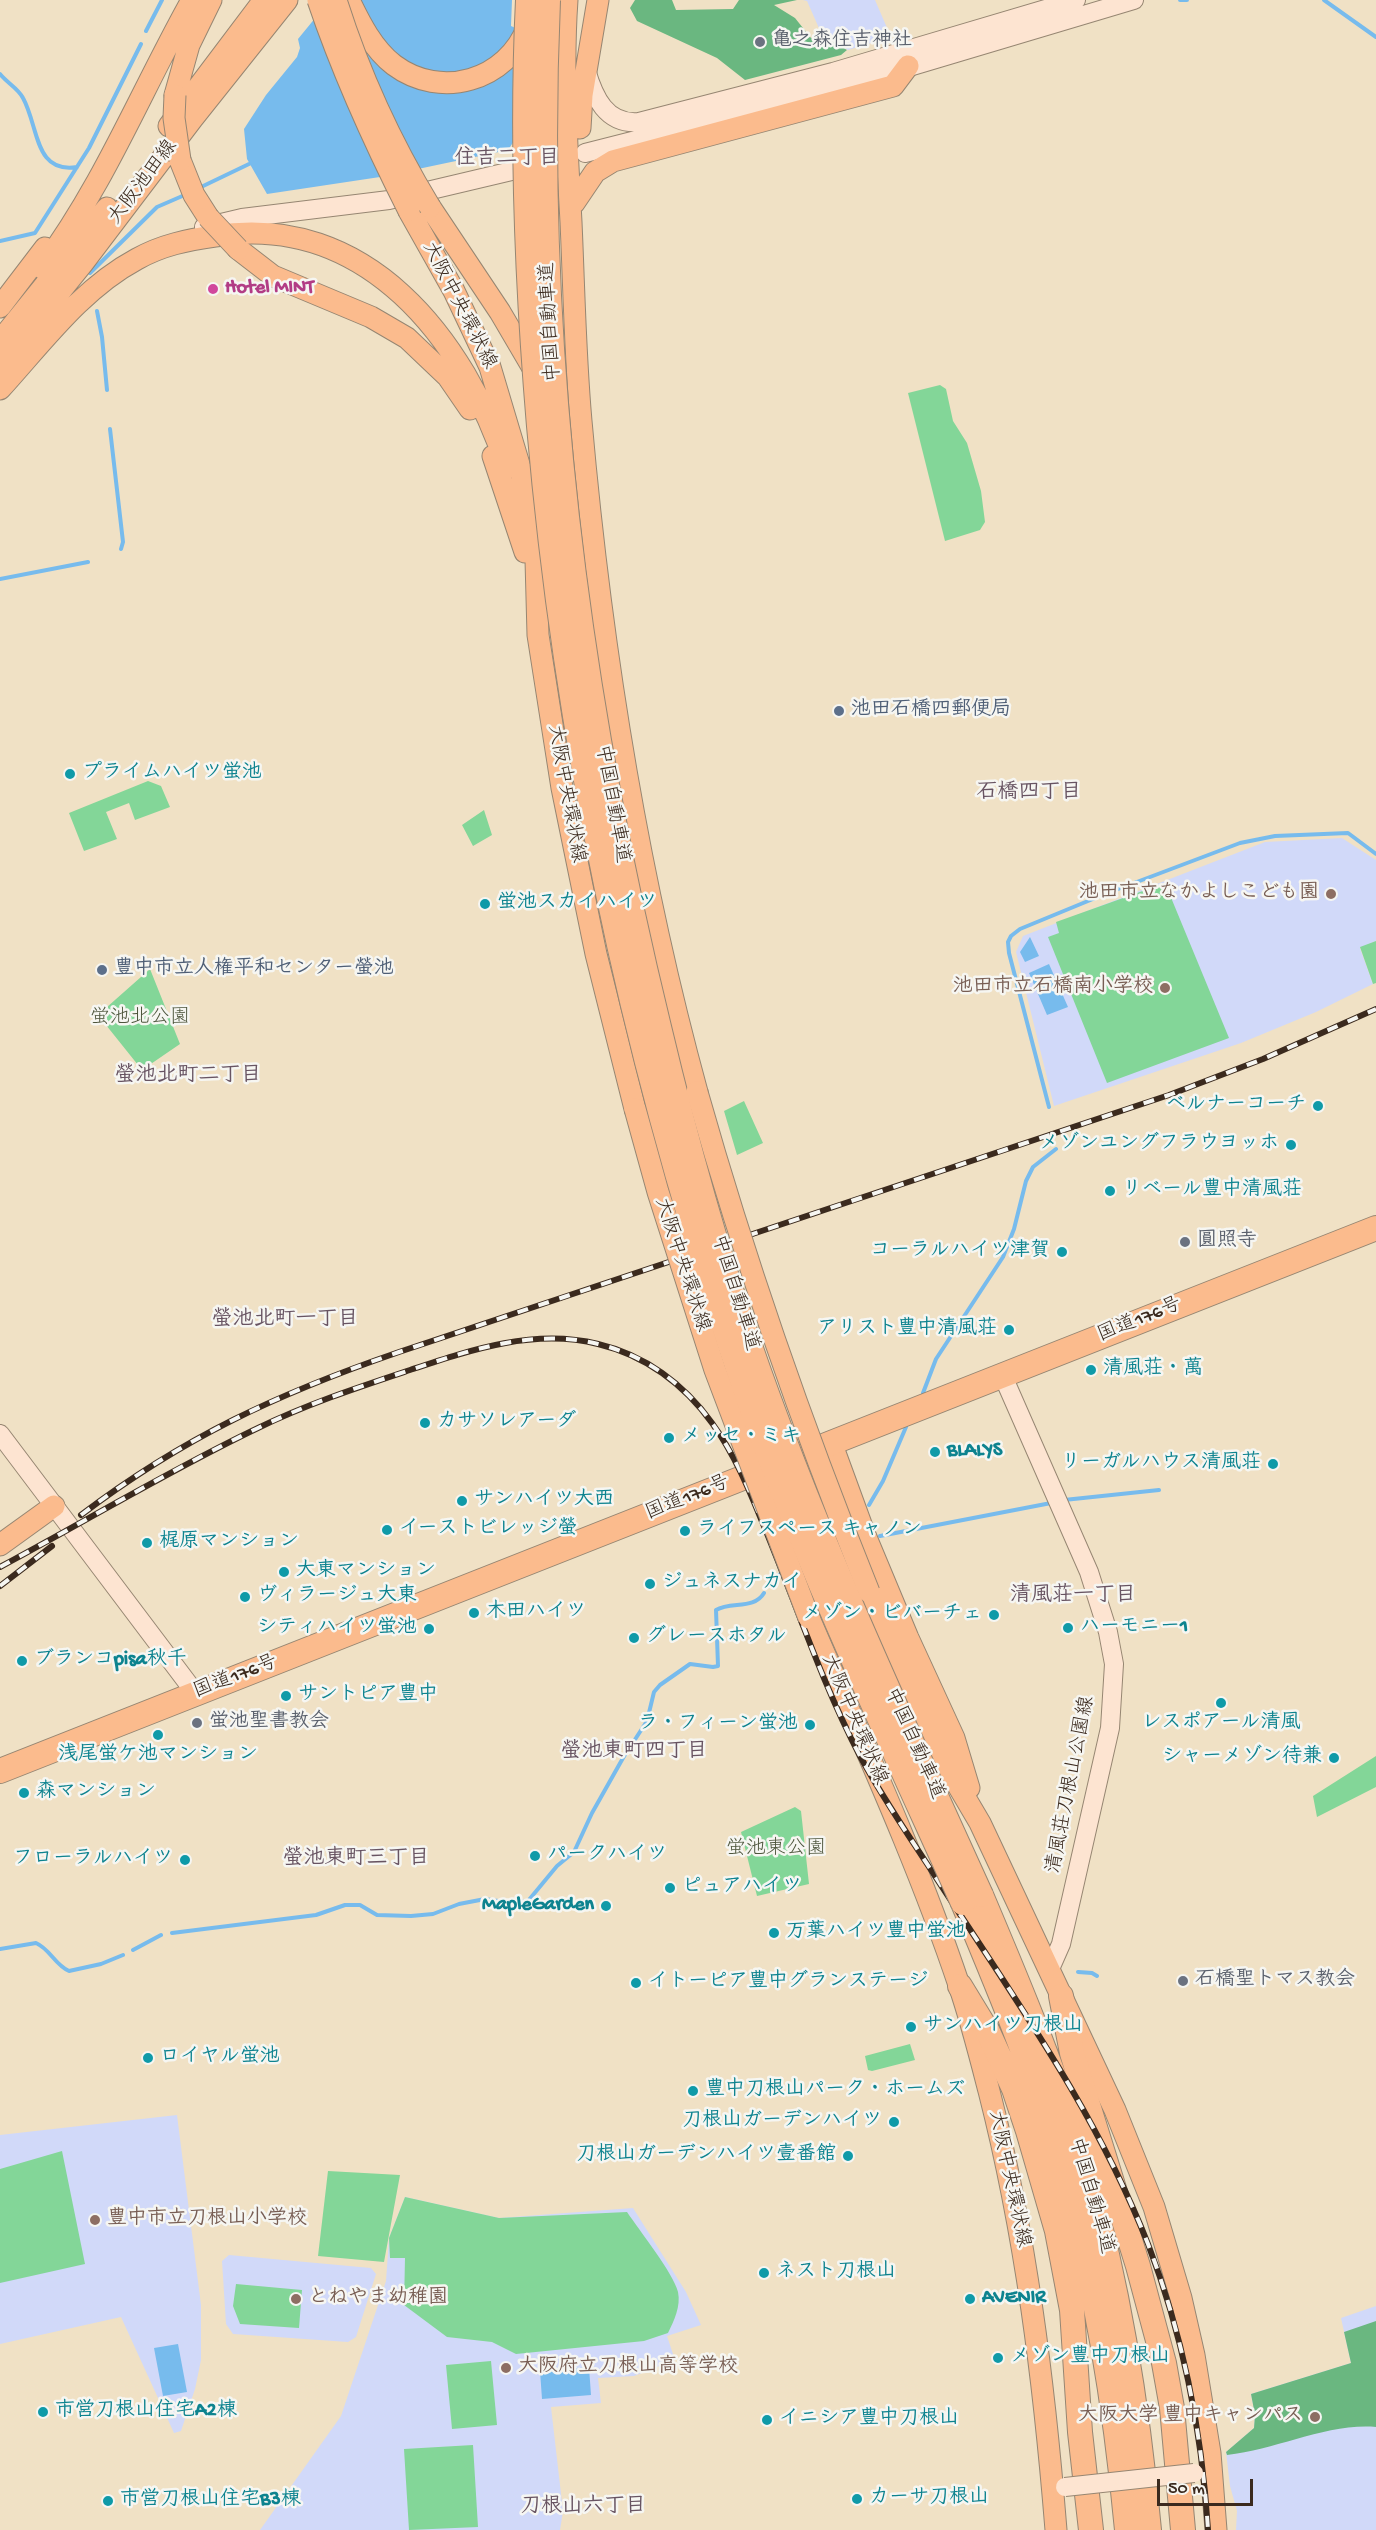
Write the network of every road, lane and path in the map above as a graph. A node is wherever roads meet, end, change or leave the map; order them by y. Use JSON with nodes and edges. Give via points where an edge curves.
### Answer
{"nodes":[{"id":1,"x":182,"y":0,"type":"edge"},
{"id":2,"x":192,"y":0,"type":"edge"},
{"id":3,"x":211,"y":0,"type":"edge"},
{"id":4,"x":264,"y":0,"type":"edge"},
{"id":5,"x":287,"y":0,"type":"edge"},
{"id":6,"x":298,"y":0,"type":"edge"},
{"id":7,"x":318,"y":0,"type":"edge"},
{"id":8,"x":336,"y":0,"type":"edge"},
{"id":9,"x":349,"y":0,"type":"edge"},
{"id":10,"x":528,"y":0,"type":"edge"},
{"id":11,"x":537,"y":0,"type":"edge"},
{"id":12,"x":548,"y":0,"type":"edge"},
{"id":13,"x":567,"y":0,"type":"edge"},
{"id":14,"x":598,"y":0,"type":"edge"},
{"id":15,"x":1076,"y":0,"type":"edge"},
{"id":16,"x":1134,"y":0,"type":"edge"},
{"id":17,"x":908,"y":66,"type":"junction"},
{"id":18,"x":586,"y":70,"type":"junction"},
{"id":19,"x":207,"y":102,"type":"junction"},
{"id":20,"x":585,"y":153,"type":"dead end"},
{"id":21,"x":559,"y":160,"type":"dead end"},
{"id":22,"x":419,"y":209,"type":"junction"},
{"id":23,"x":572,"y":212,"type":"junction"},
{"id":24,"x":170,"y":244,"type":"junction"},
{"id":25,"x":0,"y":308,"type":"edge"},
{"id":26,"x":0,"y":320,"type":"edge"},
{"id":27,"x":0,"y":340,"type":"edge"},
{"id":28,"x":0,"y":366,"type":"edge"},
{"id":29,"x":0,"y":389,"type":"edge"},
{"id":30,"x":587,"y":486,"type":"junction"},
{"id":31,"x":527,"y":556,"type":"junction"},
{"id":32,"x":537,"y":629,"type":"junction"},
{"id":33,"x":1376,"y":1228,"type":"edge"},
{"id":34,"x":1002,"y":1374,"type":"junction"},
{"id":35,"x":0,"y":1434,"type":"edge"},
{"id":36,"x":831,"y":1443,"type":"junction"},
{"id":37,"x":54,"y":1506,"type":"junction"},
{"id":38,"x":0,"y":1545,"type":"edge"},
{"id":39,"x":196,"y":1694,"type":"junction"},
{"id":40,"x":0,"y":1771,"type":"edge"},
{"id":41,"x":980,"y":1823,"type":"junction"},
{"id":42,"x":972,"y":1899,"type":"junction"},
{"id":43,"x":1050,"y":1969,"type":"junction"},
{"id":44,"x":960,"y":1986,"type":"junction"},
{"id":45,"x":1061,"y":1996,"type":"junction"},
{"id":46,"x":1203,"y":2473,"type":"junction"},
{"id":47,"x":1058,"y":2488,"type":"junction"},
{"id":48,"x":1056,"y":2530,"type":"edge"},
{"id":49,"x":1091,"y":2530,"type":"edge"},
{"id":50,"x":1126,"y":2530,"type":"edge"},
{"id":51,"x":1149,"y":2530,"type":"edge"},
{"id":52,"x":1183,"y":2530,"type":"edge"},
{"id":53,"x":1216,"y":2530,"type":"edge"}],
"edges":[{"from":1,"to":25,"type":"main road","via":[[87,186]]},
{"from":2,"to":26,"type":"main road","via":[[93,191],[55,250]]},
{"from":3,"to":31,"type":"main road","bridge":true,"via":[[189,45],[175,95],[174,123],[180,160],[194,195],[208,217],[238,249],[273,276],[394,330],[443,372],[483,432]]},
{"from":4,"to":27,"type":"main road","name":"大阪池田線","via":[[104,213]]},
{"from":5,"to":19,"type":"main road","name":"大阪池田線"},
{"from":6,"to":19,"type":"main road","via":[[262,48]]},
{"from":7,"to":22,"type":"main road","name":"大阪中央環状線","bridge":true,"via":[[374,143]]},
{"from":8,"to":22,"type":"main road","name":"大阪中央環状線","bridge":true,"via":[[365,84],[401,159]]},
{"from":9,"to":11,"type":"main road","via":[[367,34],[389,61],[408,74],[454,83],[491,72],[513,53]]},
{"from":10,"to":42,"type":"highway","name":"中国自動車道","bridge":true,"via":[[527,244],[544,484],[581,758],[622,960],[695,1237],[765,1444],[831,1610]]},
{"from":12,"to":42,"type":"highway","name":"中国自動車道","bridge":true,"via":[[547,226],[558,424],[576,586],[603,762],[641,955],[677,1103],[747,1337],[849,1602]]},
{"from":13,"to":23,"type":"main road","name":"大阪中央環状線","via":[[568,190]]},
{"from":14,"to":18,"type":"main road"},
{"from":15,"to":18,"type":"street","via":[[833,72],[639,122],[624,121],[605,111],[596,100]]},
{"from":16,"to":17,"type":"street"},
{"from":17,"to":20,"type":"street","via":[[829,91]]},
{"from":17,"to":23,"type":"main road","via":[[893,86],[613,161],[595,172]]},
{"from":18,"to":23,"type":"main road"},
{"from":19,"to":28,"type":"main road","name":"大阪池田線"},
{"from":21,"to":24,"type":"street","via":[[389,200],[223,222]]},
{"from":22,"to":30,"type":"main road","name":"大阪中央環状線","via":[[524,350],[569,440]]},
{"from":22,"to":32,"type":"main road","name":"大阪中央環状線","via":[[490,367],[505,412],[531,523]]},
{"from":23,"to":30,"type":"main road","name":"大阪中央環状線","via":[[573,313]]},
{"from":24,"to":29,"type":"main road","via":[[136,259],[94,288]]},
{"from":24,"to":31,"type":"main road","via":[[240,232],[296,239],[349,258],[405,296],[444,340],[483,406],[513,486],[526,535]]},
{"from":30,"to":41,"type":"main road","name":"大阪中央環状線","bridge":true,"via":[[615,702],[639,840],[697,1092],[755,1286],[805,1428],[940,1755]]},
{"from":31,"to":32,"type":"main road"},
{"from":32,"to":44,"type":"main road","name":"大阪中央環状線","bridge":true,"via":[[572,838],[608,1007],[658,1192],[715,1370],[809,1618],[886,1796]]},
{"from":33,"to":34,"type":"highway","name":"国道176号"},
{"from":34,"to":36,"type":"highway","name":"国道176号"},
{"from":34,"to":43,"type":"street","name":"清風荘刀根山公園線","via":[[1089,1572],[1114,1664],[1105,1751],[1061,1944]]},
{"from":35,"to":37,"type":"street"},
{"from":36,"to":39,"type":"highway","name":"国道176号"},
{"from":36,"to":41,"type":"main road","via":[[865,1535],[954,1738]]},
{"from":37,"to":38,"type":"main road"},
{"from":37,"to":39,"type":"street"},
{"from":39,"to":40,"type":"highway","name":"国道176号"},
{"from":41,"to":43,"type":"main road","name":"大阪中央環状線"},
{"from":42,"to":50,"type":"highway","name":"中国自動車道","via":[[1066,2180],[1089,2272],[1120,2451]]},
{"from":42,"to":51,"type":"highway","name":"中国自動車道","via":[[1058,2087],[1087,2176],[1127,2348],[1142,2447]]},
{"from":43,"to":45,"type":"main road","name":"大阪中央環状線"},
{"from":44,"to":47,"type":"main road","name":"大阪中央環状線","via":[[1007,2167],[1029,2277]]},
{"from":44,"to":49,"type":"highway","via":[[988,2032],[1014,2089],[1057,2231],[1072,2310]]},
{"from":45,"to":46,"type":"main road","name":"大阪中央環状線","via":[[1115,2110],[1154,2207],[1194,2355]]},
{"from":45,"to":52,"type":"highway","via":[[1072,2053],[1164,2363]]},
{"from":46,"to":47,"type":"street","bridge":true},
{"from":46,"to":53,"type":"main road","name":"大阪中央環状線"},
{"from":47,"to":48,"type":"main road","name":"大阪中央環状線"}]}
